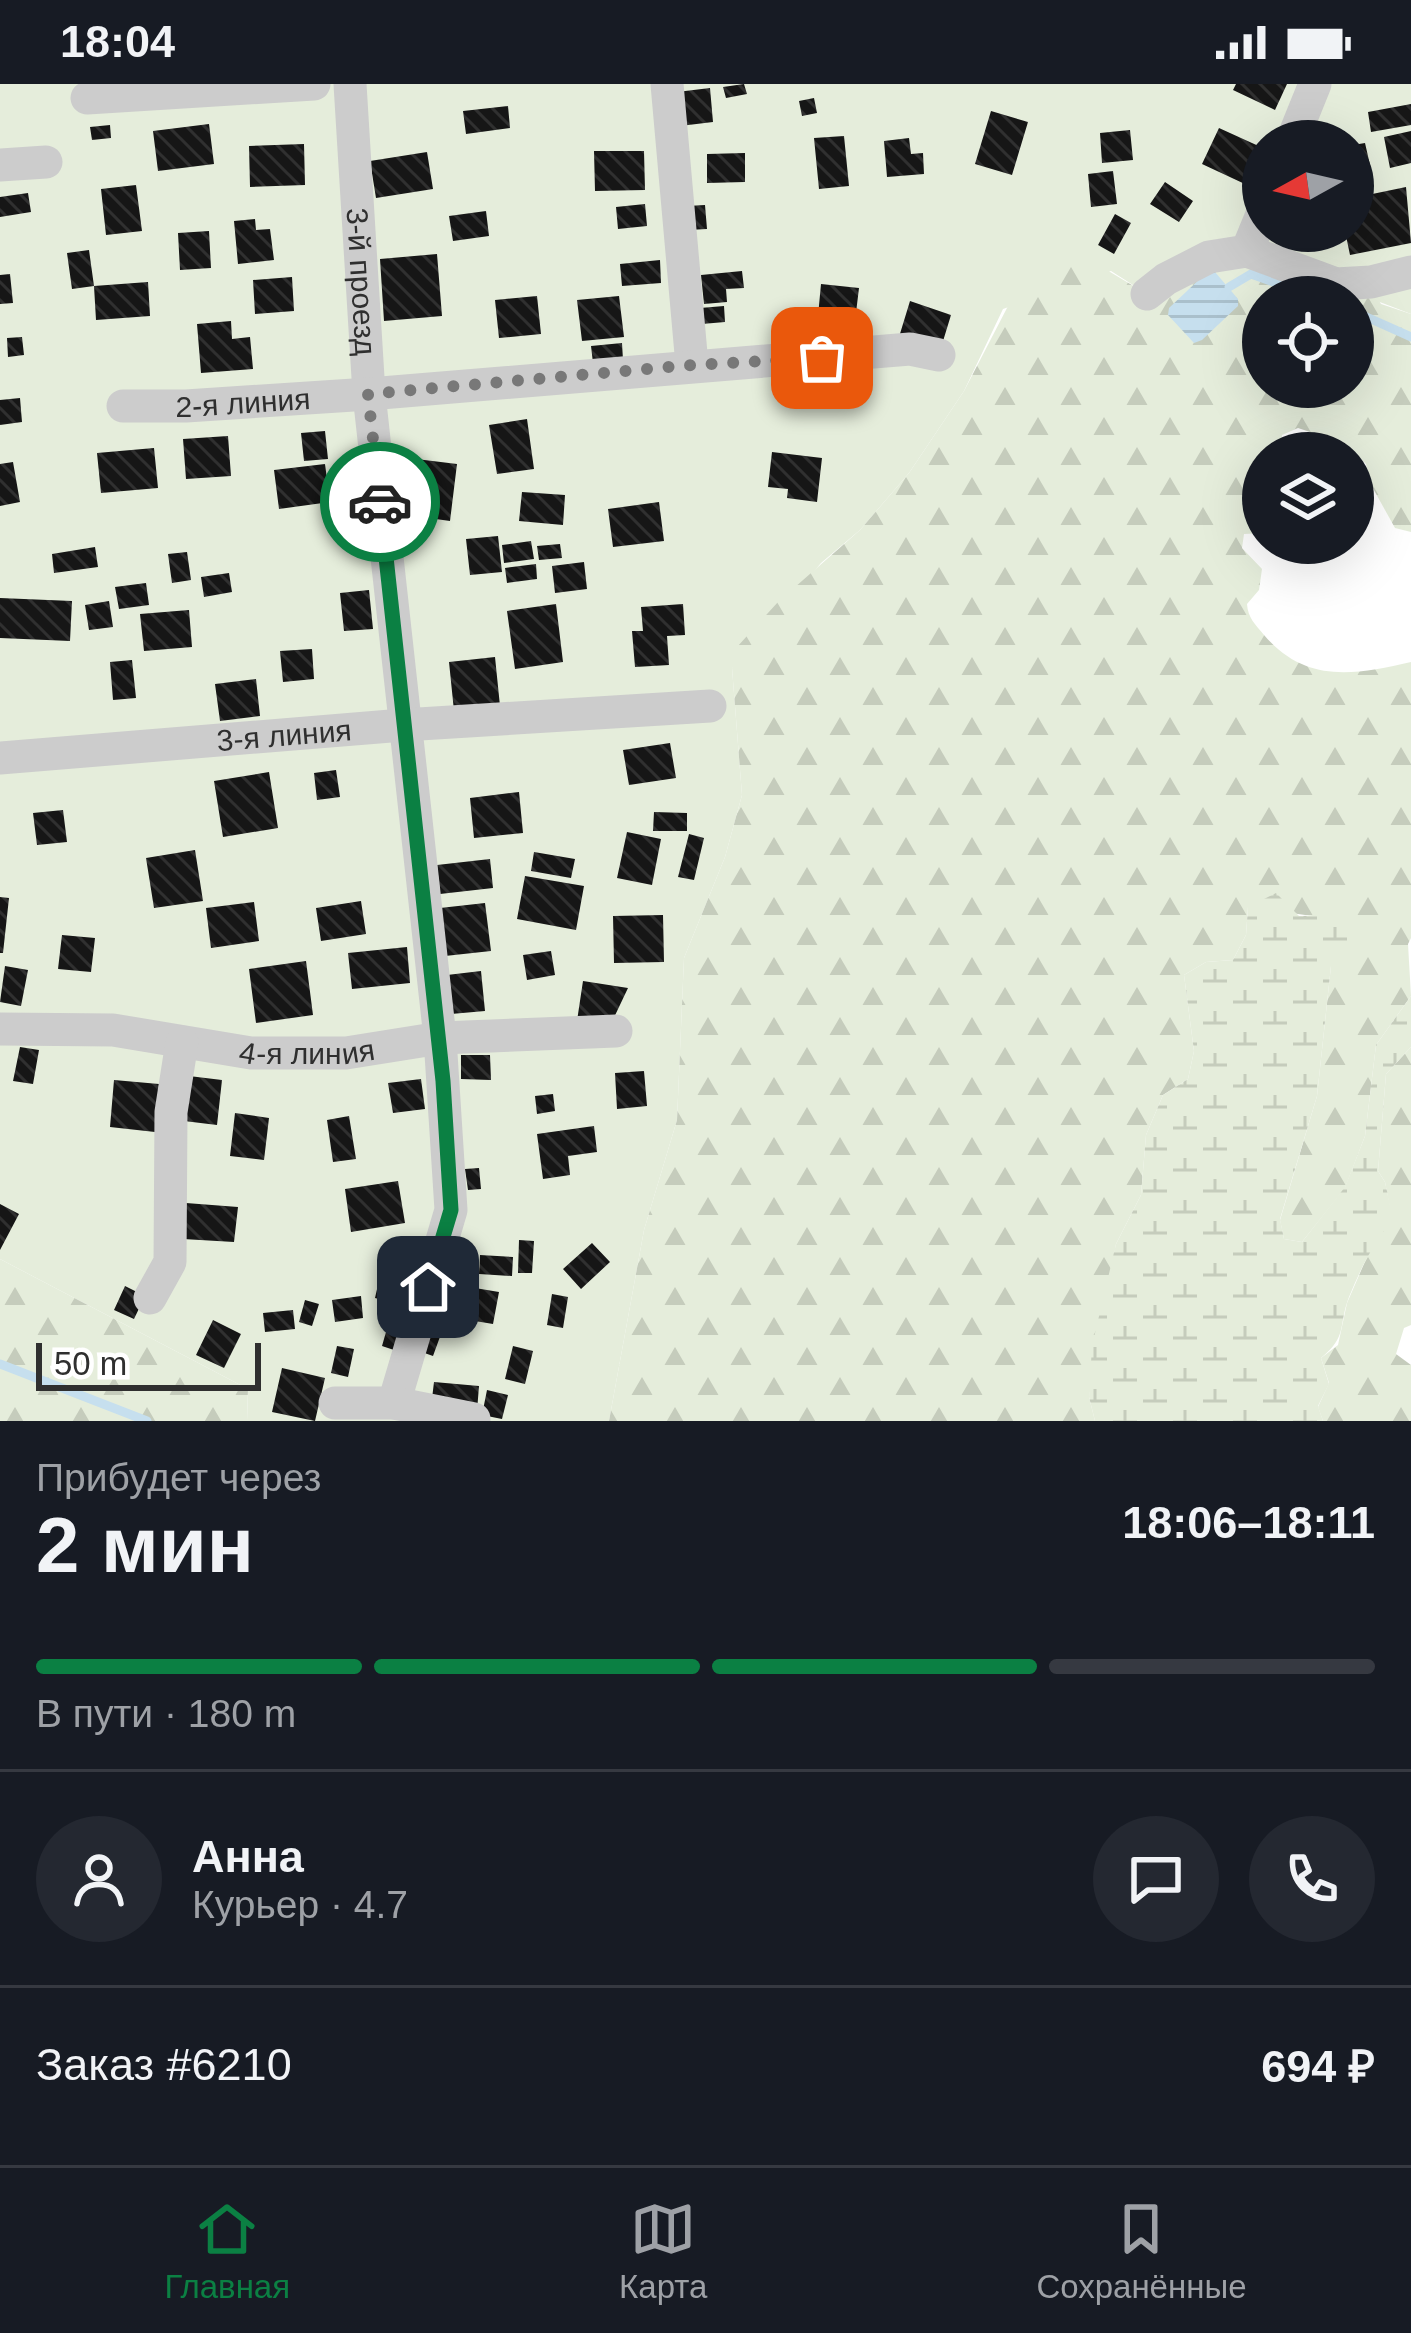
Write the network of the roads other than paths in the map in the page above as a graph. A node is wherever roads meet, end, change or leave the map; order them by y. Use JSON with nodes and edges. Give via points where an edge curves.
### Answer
{"nodes":[{"id":1,"x":314,"y":84,"type":"edge"},
{"id":2,"x":350,"y":84,"type":"edge"},
{"id":3,"x":667,"y":84,"type":"edge"},
{"id":4,"x":1315,"y":84,"type":"edge"},
{"id":5,"x":87,"y":98,"type":"dead end"},
{"id":6,"x":1300,"y":120,"type":"edge"},
{"id":7,"x":46,"y":162,"type":"dead end"},
{"id":8,"x":0,"y":166,"type":"edge"},
{"id":9,"x":1242,"y":251,"type":"edge"},
{"id":10,"x":1252,"y":252,"type":"edge"},
{"id":11,"x":1411,"y":272,"type":"edge"},
{"id":12,"x":1147,"y":294,"type":"dead end"},
{"id":13,"x":939,"y":355,"type":"dead end"},
{"id":14,"x":692,"y":365,"type":"junction"},
{"id":15,"x":368,"y":394,"type":"junction"},
{"id":16,"x":122,"y":406,"type":"dead end"},
{"id":17,"x":710,"y":706,"type":"dead end"},
{"id":18,"x":403,"y":725,"type":"junction"},
{"id":19,"x":0,"y":758,"type":"edge"},
{"id":20,"x":616,"y":1031,"type":"dead end"},
{"id":21,"x":2,"y":1037,"type":"edge"},
{"id":22,"x":440,"y":1038,"type":"junction"},
{"id":23,"x":182,"y":1042,"type":"junction"},
{"id":24,"x":150,"y":1298,"type":"dead end"},
{"id":25,"x":334,"y":1403,"type":"dead end"},
{"id":26,"x":394,"y":1403,"type":"junction"},
{"id":27,"x":474,"y":1419,"type":"edge"}],
"edges":[{"from":1,"to":5,"type":"street"},
{"from":2,"to":15,"type":"street","name":"3-й проезд"},
{"from":3,"to":14,"type":"street"},
{"from":4,"to":6,"type":"street"},
{"from":7,"to":8,"type":"street"},
{"from":9,"to":12,"type":"street","via":[[1209,257]]},
{"from":10,"to":11,"type":"street","via":[[1336,284]]},
{"from":13,"to":14,"type":"street","name":"2-я линия","via":[[910,349]]},
{"from":14,"to":15,"type":"street","name":"2-я линия"},
{"from":15,"to":16,"type":"street","name":"2-я линия"},
{"from":15,"to":18,"type":"street","name":"3-й проезд"},
{"from":17,"to":18,"type":"street","name":"3-я линия"},
{"from":18,"to":19,"type":"street","name":"3-я линия"},
{"from":18,"to":22,"type":"street","name":"3-й проезд"},
{"from":20,"to":22,"type":"street","name":"4-я линия"},
{"from":21,"to":23,"type":"street","name":"4-я линия","via":[[113,1030]]},
{"from":22,"to":23,"type":"street","name":"4-я линия","via":[[346,1053],[251,1053]]},
{"from":22,"to":26,"type":"street","name":"3-й проезд","via":[[451,1210]]},
{"from":23,"to":24,"type":"street","via":[[171,1112],[170,1262]]},
{"from":25,"to":26,"type":"street"},
{"from":26,"to":27,"type":"street"}]}
